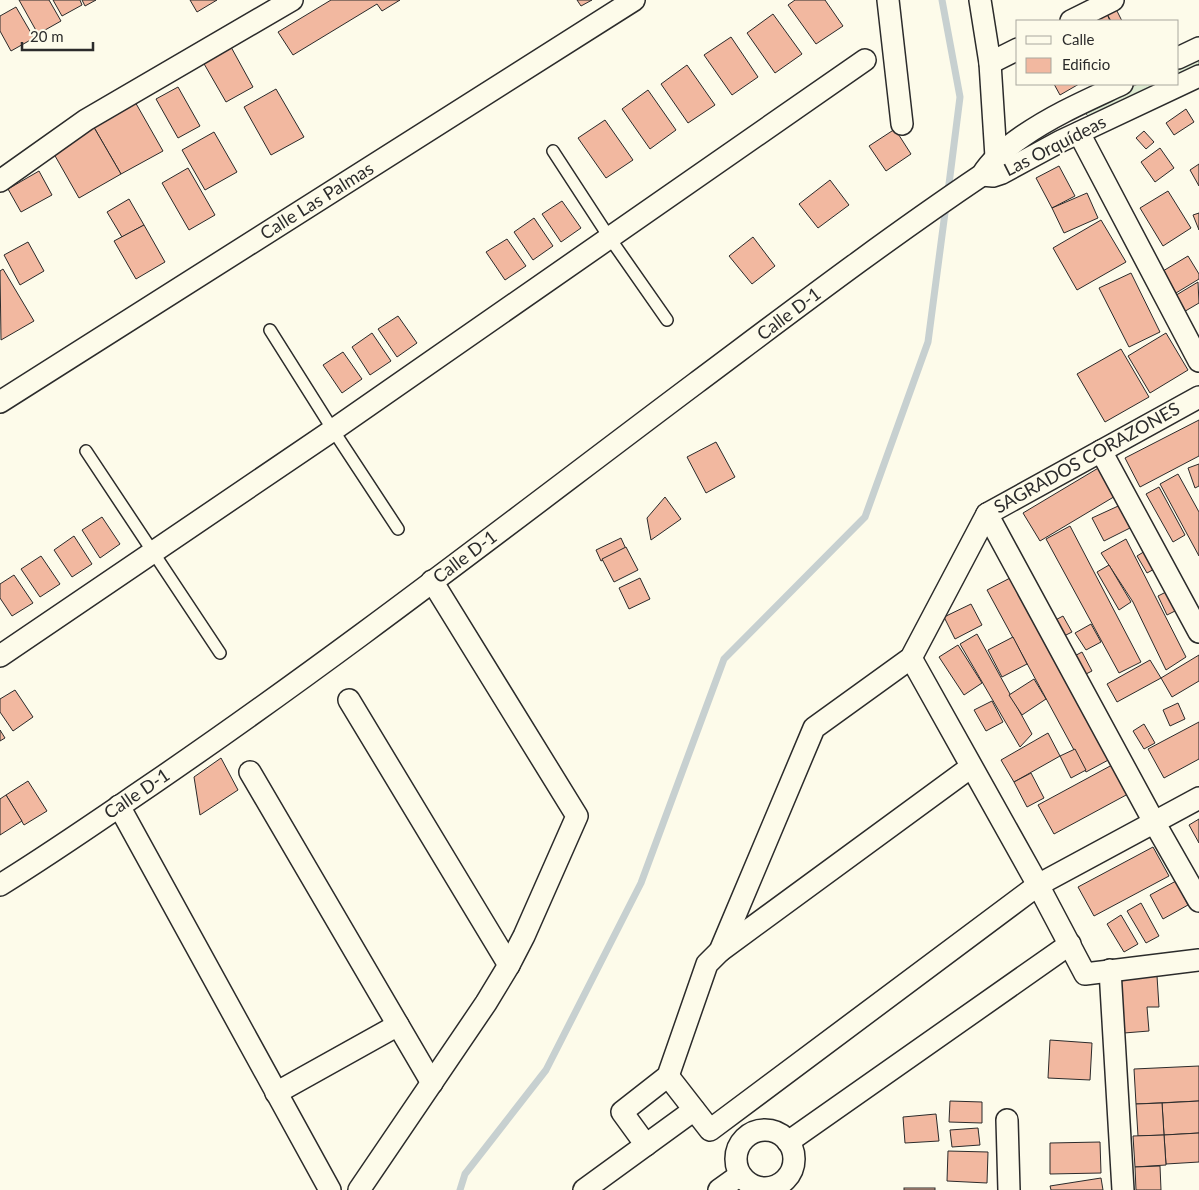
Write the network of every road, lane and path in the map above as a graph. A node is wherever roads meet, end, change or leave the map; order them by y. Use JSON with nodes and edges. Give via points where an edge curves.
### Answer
{"nodes":[{"id":1,"x":292,"y":0,"type":"edge"},
{"id":2,"x":634,"y":0,"type":"edge"},
{"id":3,"x":888,"y":0,"type":"edge"},
{"id":4,"x":980,"y":0,"type":"edge"},
{"id":5,"x":1113,"y":0,"type":"edge"},
{"id":6,"x":1073,"y":20,"type":"edge"},
{"id":7,"x":1199,"y":48,"type":"edge"},
{"id":8,"x":1016,"y":50,"type":"edge"},
{"id":9,"x":1179,"y":58,"type":"edge"},
{"id":10,"x":865,"y":60,"type":"dead end"},
{"id":11,"x":990,"y":63,"type":"junction"},
{"id":12,"x":1199,"y":76,"type":"edge"},
{"id":13,"x":1120,"y":85,"type":"edge"},
{"id":14,"x":902,"y":124,"type":"dead end"},
{"id":15,"x":1079,"y":133,"type":"junction"},
{"id":16,"x":554,"y":151,"type":"dead end"},
{"id":17,"x":996,"y":157,"type":"junction"},
{"id":18,"x":982,"y":175,"type":"junction"},
{"id":19,"x":0,"y":180,"type":"edge"},
{"id":20,"x":609,"y":237,"type":"junction"},
{"id":21,"x":667,"y":320,"type":"dead end"},
{"id":22,"x":270,"y":330,"type":"dead end"},
{"id":23,"x":1199,"y":361,"type":"edge"},
{"id":24,"x":1199,"y":397,"type":"edge"},
{"id":25,"x":0,"y":402,"type":"edge"},
{"id":26,"x":334,"y":430,"type":"junction"},
{"id":27,"x":86,"y":451,"type":"dead end"},
{"id":28,"x":1101,"y":451,"type":"junction"},
{"id":29,"x":986,"y":514,"type":"junction"},
{"id":30,"x":398,"y":529,"type":"dead end"},
{"id":31,"x":153,"y":553,"type":"junction"},
{"id":32,"x":432,"y":581,"type":"junction"},
{"id":33,"x":1199,"y":632,"type":"edge"},
{"id":34,"x":220,"y":653,"type":"dead end"},
{"id":35,"x":0,"y":656,"type":"edge"},
{"id":36,"x":911,"y":658,"type":"junction"},
{"id":37,"x":349,"y":700,"type":"dead end"},
{"id":38,"x":971,"y":767,"type":"junction"},
{"id":39,"x":250,"y":772,"type":"dead end"},
{"id":40,"x":1199,"y":798,"type":"edge"},
{"id":41,"x":119,"y":806,"type":"junction"},
{"id":42,"x":1154,"y":822,"type":"junction"},
{"id":43,"x":1038,"y":884,"type":"junction"},
{"id":44,"x":0,"y":885,"type":"edge"},
{"id":45,"x":1199,"y":901,"type":"edge"},
{"id":46,"x":1070,"y":944,"type":"junction"},
{"id":47,"x":720,"y":951,"type":"junction"},
{"id":48,"x":1199,"y":960,"type":"edge"},
{"id":49,"x":509,"y":965,"type":"junction"},
{"id":50,"x":1110,"y":970,"type":"junction"},
{"id":51,"x":398,"y":1024,"type":"junction"},
{"id":52,"x":668,"y":1076,"type":"junction"},
{"id":53,"x":432,"y":1083,"type":"junction"},
{"id":54,"x":276,"y":1093,"type":"junction"},
{"id":55,"x":694,"y":1110,"type":"junction"},
{"id":56,"x":730,"y":1114,"type":"junction"},
{"id":57,"x":1007,"y":1120,"type":"dead end"},
{"id":58,"x":747,"y":1136,"type":"junction"},
{"id":59,"x":788,"y":1142,"type":"junction"},
{"id":60,"x":646,"y":1145,"type":"junction"},
{"id":61,"x":740,"y":1175,"type":"junction"},
{"id":62,"x":330,"y":1190,"type":"edge"},
{"id":63,"x":359,"y":1190,"type":"edge"},
{"id":64,"x":584,"y":1190,"type":"edge"},
{"id":65,"x":719,"y":1190,"type":"edge"},
{"id":66,"x":1009,"y":1190,"type":"edge"},
{"id":67,"x":1122,"y":1190,"type":"edge"}],
"edges":[{"from":1,"to":19,"type":"street","via":[[86,120]]},
{"from":2,"to":25,"type":"street","name":"Calle Las Palmas"},
{"from":3,"to":14,"type":"street"},
{"from":4,"to":11,"type":"street"},
{"from":5,"to":6,"type":"street"},
{"from":7,"to":9,"type":"street"},
{"from":8,"to":11,"type":"street"},
{"from":10,"to":20,"type":"street"},
{"from":11,"to":17,"type":"street"},
{"from":12,"to":15,"type":"street","name":"Las Orquídeas"},
{"from":13,"to":17,"type":"street","name":"Las Orquídeas","via":[[1044,122]]},
{"from":15,"to":18,"type":"street","name":"Las Orquídeas","via":[[1002,173]]},
{"from":15,"to":23,"type":"street"},
{"from":16,"to":20,"type":"lane"},
{"from":17,"to":18,"type":"street","name":"Las Orquídeas"},
{"from":18,"to":32,"type":"street","name":"Calle D-1","via":[[826,286]]},
{"from":20,"to":21,"type":"lane"},
{"from":20,"to":26,"type":"street"},
{"from":22,"to":26,"type":"lane"},
{"from":24,"to":28,"type":"street","name":"SAGRADOS CORAZONES"},
{"from":26,"to":30,"type":"lane"},
{"from":26,"to":31,"type":"street"},
{"from":27,"to":31,"type":"lane"},
{"from":28,"to":29,"type":"street","name":"SAGRADOS CORAZONES"},
{"from":28,"to":33,"type":"street"},
{"from":29,"to":36,"type":"street","name":"SAGRADOS CORAZONES"},
{"from":29,"to":42,"type":"street"},
{"from":31,"to":34,"type":"lane"},
{"from":31,"to":35,"type":"street"},
{"from":32,"to":41,"type":"street","name":"Calle D-1","via":[[259,709]]},
{"from":32,"to":49,"type":"street","via":[[577,816]]},
{"from":36,"to":38,"type":"street"},
{"from":36,"to":47,"type":"street","via":[[814,728]]},
{"from":37,"to":49,"type":"street"},
{"from":38,"to":43,"type":"street"},
{"from":38,"to":47,"type":"street"},
{"from":39,"to":51,"type":"street"},
{"from":40,"to":42,"type":"street"},
{"from":41,"to":44,"type":"street","name":"Calle D-1"},
{"from":41,"to":54,"type":"street"},
{"from":42,"to":43,"type":"street"},
{"from":42,"to":45,"type":"street"},
{"from":43,"to":46,"type":"street"},
{"from":43,"to":56,"type":"street"},
{"from":46,"to":50,"type":"street","via":[[1085,974]]},
{"from":46,"to":59,"type":"street"},
{"from":47,"to":52,"type":"street","via":[[707,964]]},
{"from":48,"to":50,"type":"street"},
{"from":49,"to":53,"type":"street"},
{"from":50,"to":67,"type":"street"},
{"from":51,"to":53,"type":"street"},
{"from":51,"to":54,"type":"street"},
{"from":52,"to":55,"type":"street"},
{"from":52,"to":60,"type":"street","via":[[622,1112]]},
{"from":53,"to":63,"type":"street"},
{"from":54,"to":62,"type":"street"},
{"from":55,"to":56,"type":"street","via":[[710,1130]]},
{"from":55,"to":60,"type":"street"},
{"from":56,"to":58,"type":"street"},
{"from":57,"to":66,"type":"street"},
{"from":58,"to":59,"type":"street","via":[[764,1130],[774,1131]]},
{"from":58,"to":61,"type":"street","via":[[737,1150]]},
{"from":59,"to":61,"type":"street","via":[[793,1150],[793,1168],[782,1183],[764,1188],[747,1182]]},
{"from":60,"to":64,"type":"street"},
{"from":61,"to":65,"type":"street"}]}
